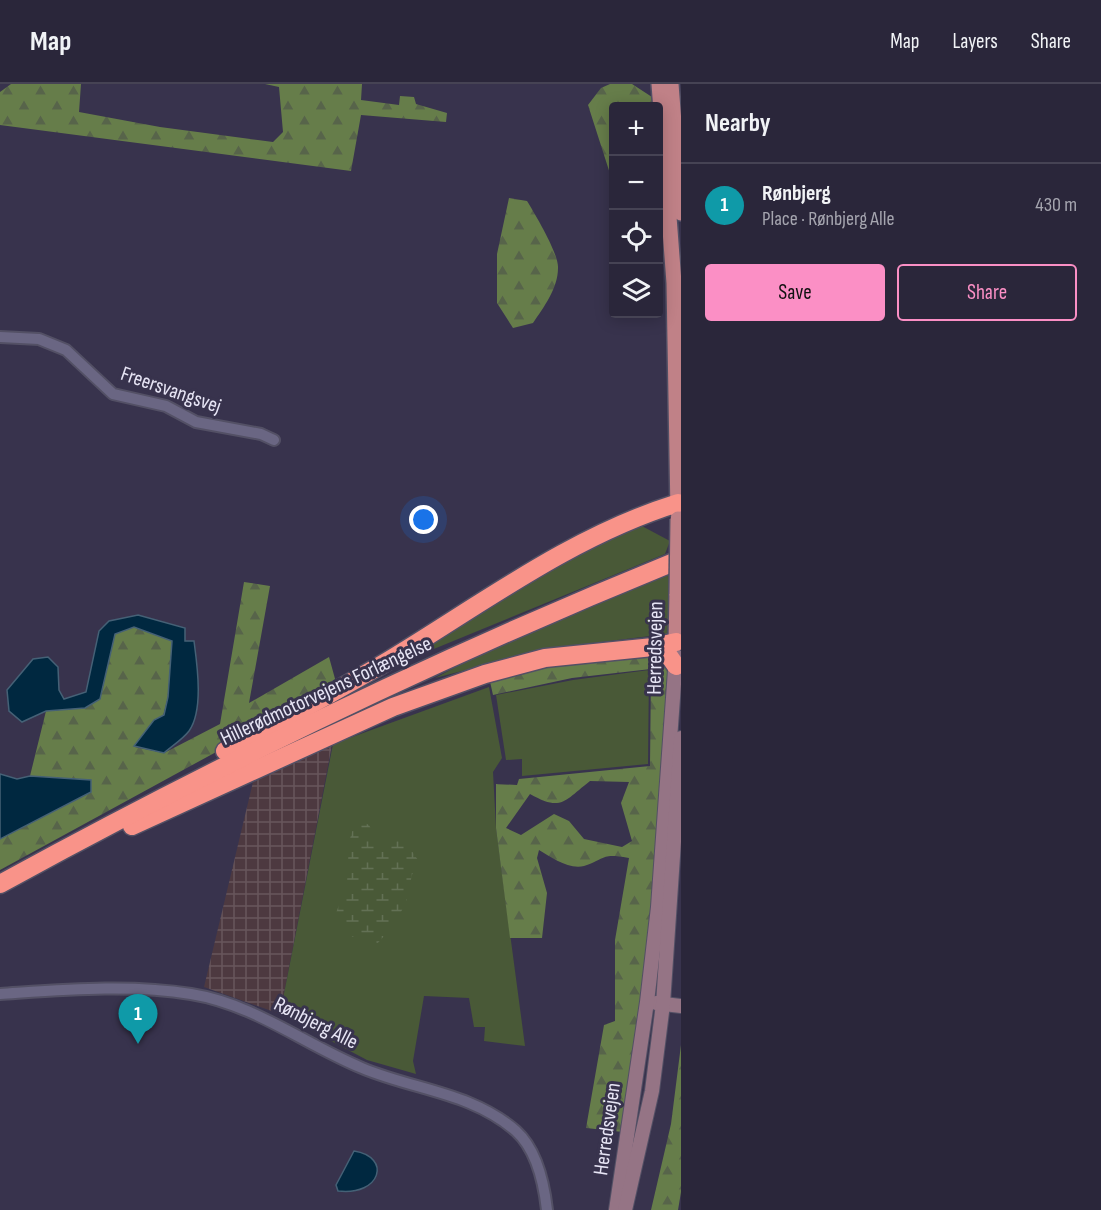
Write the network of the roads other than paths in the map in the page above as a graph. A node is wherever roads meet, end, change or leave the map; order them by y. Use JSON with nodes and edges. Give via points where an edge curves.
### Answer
{"nodes":[{"id":1,"x":659,"y":84,"type":"edge"},
{"id":2,"x":671,"y":84,"type":"edge"},
{"id":3,"x":681,"y":213,"type":"edge"},
{"id":4,"x":0,"y":337,"type":"edge"},
{"id":5,"x":274,"y":440,"type":"dead end"},
{"id":6,"x":679,"y":508,"type":"edge"},
{"id":7,"x":681,"y":559,"type":"edge"},
{"id":8,"x":679,"y":642,"type":"edge"},
{"id":9,"x":653,"y":647,"type":"junction"},
{"id":10,"x":676,"y":666,"type":"junction"},
{"id":11,"x":681,"y":738,"type":"edge"},
{"id":12,"x":65,"y":849,"type":"junction"},
{"id":13,"x":46,"y":859,"type":"junction"},
{"id":14,"x":0,"y":884,"type":"edge"},
{"id":15,"x":0,"y":994,"type":"edge"},
{"id":16,"x":648,"y":1002,"type":"junction"},
{"id":17,"x":663,"y":1004,"type":"junction"},
{"id":18,"x":681,"y":1006,"type":"edge"},
{"id":19,"x":547,"y":1210,"type":"edge"},
{"id":20,"x":616,"y":1210,"type":"edge"},
{"id":21,"x":625,"y":1210,"type":"edge"}],
"edges":[{"from":1,"to":6,"type":"main road","name":"Herredsvejen","via":[[675,305]]},
{"from":2,"to":3,"type":"main road"},
{"from":4,"to":5,"type":"street","name":"Freersvangsvej","via":[[39,339],[66,350],[113,394],[166,406],[196,422]]},
{"from":6,"to":8,"type":"main road","name":"Herredsvejen","bridge":true},
{"from":6,"to":13,"type":"highway","via":[[594,537],[544,563],[381,665],[71,834]]},
{"from":7,"to":12,"type":"highway","name":"Hillerødmotorvejens Forlængelse","via":[[421,670],[238,758]]},
{"from":8,"to":9,"type":"highway"},
{"from":8,"to":10,"type":"street","name":"Herredsvejen"},
{"from":9,"to":10,"type":"highway","via":[[667,653]]},
{"from":9,"to":12,"type":"highway","via":[[545,658],[485,674],[393,707],[113,834]]},
{"from":10,"to":16,"type":"street","name":"Herredsvejen"},
{"from":11,"to":17,"type":"street","name":"Herredsvejen"},
{"from":12,"to":13,"type":"highway","name":"Hillerødmotorvejens Forlængelse"},
{"from":13,"to":14,"type":"highway","name":"Hillerødmotorvejens Forlængelse"},
{"from":15,"to":19,"type":"street","name":"Rønbjerg Alle","via":[[148,991],[190,994],[251,1011],[364,1069],[467,1100],[495,1114],[518,1133],[532,1153],[543,1182]]},
{"from":16,"to":17,"type":"street"},
{"from":16,"to":20,"type":"street","name":"Herredsvejen"},
{"from":17,"to":18,"type":"street"},
{"from":17,"to":21,"type":"street","name":"Herredsvejen","via":[[652,1091]]}]}
